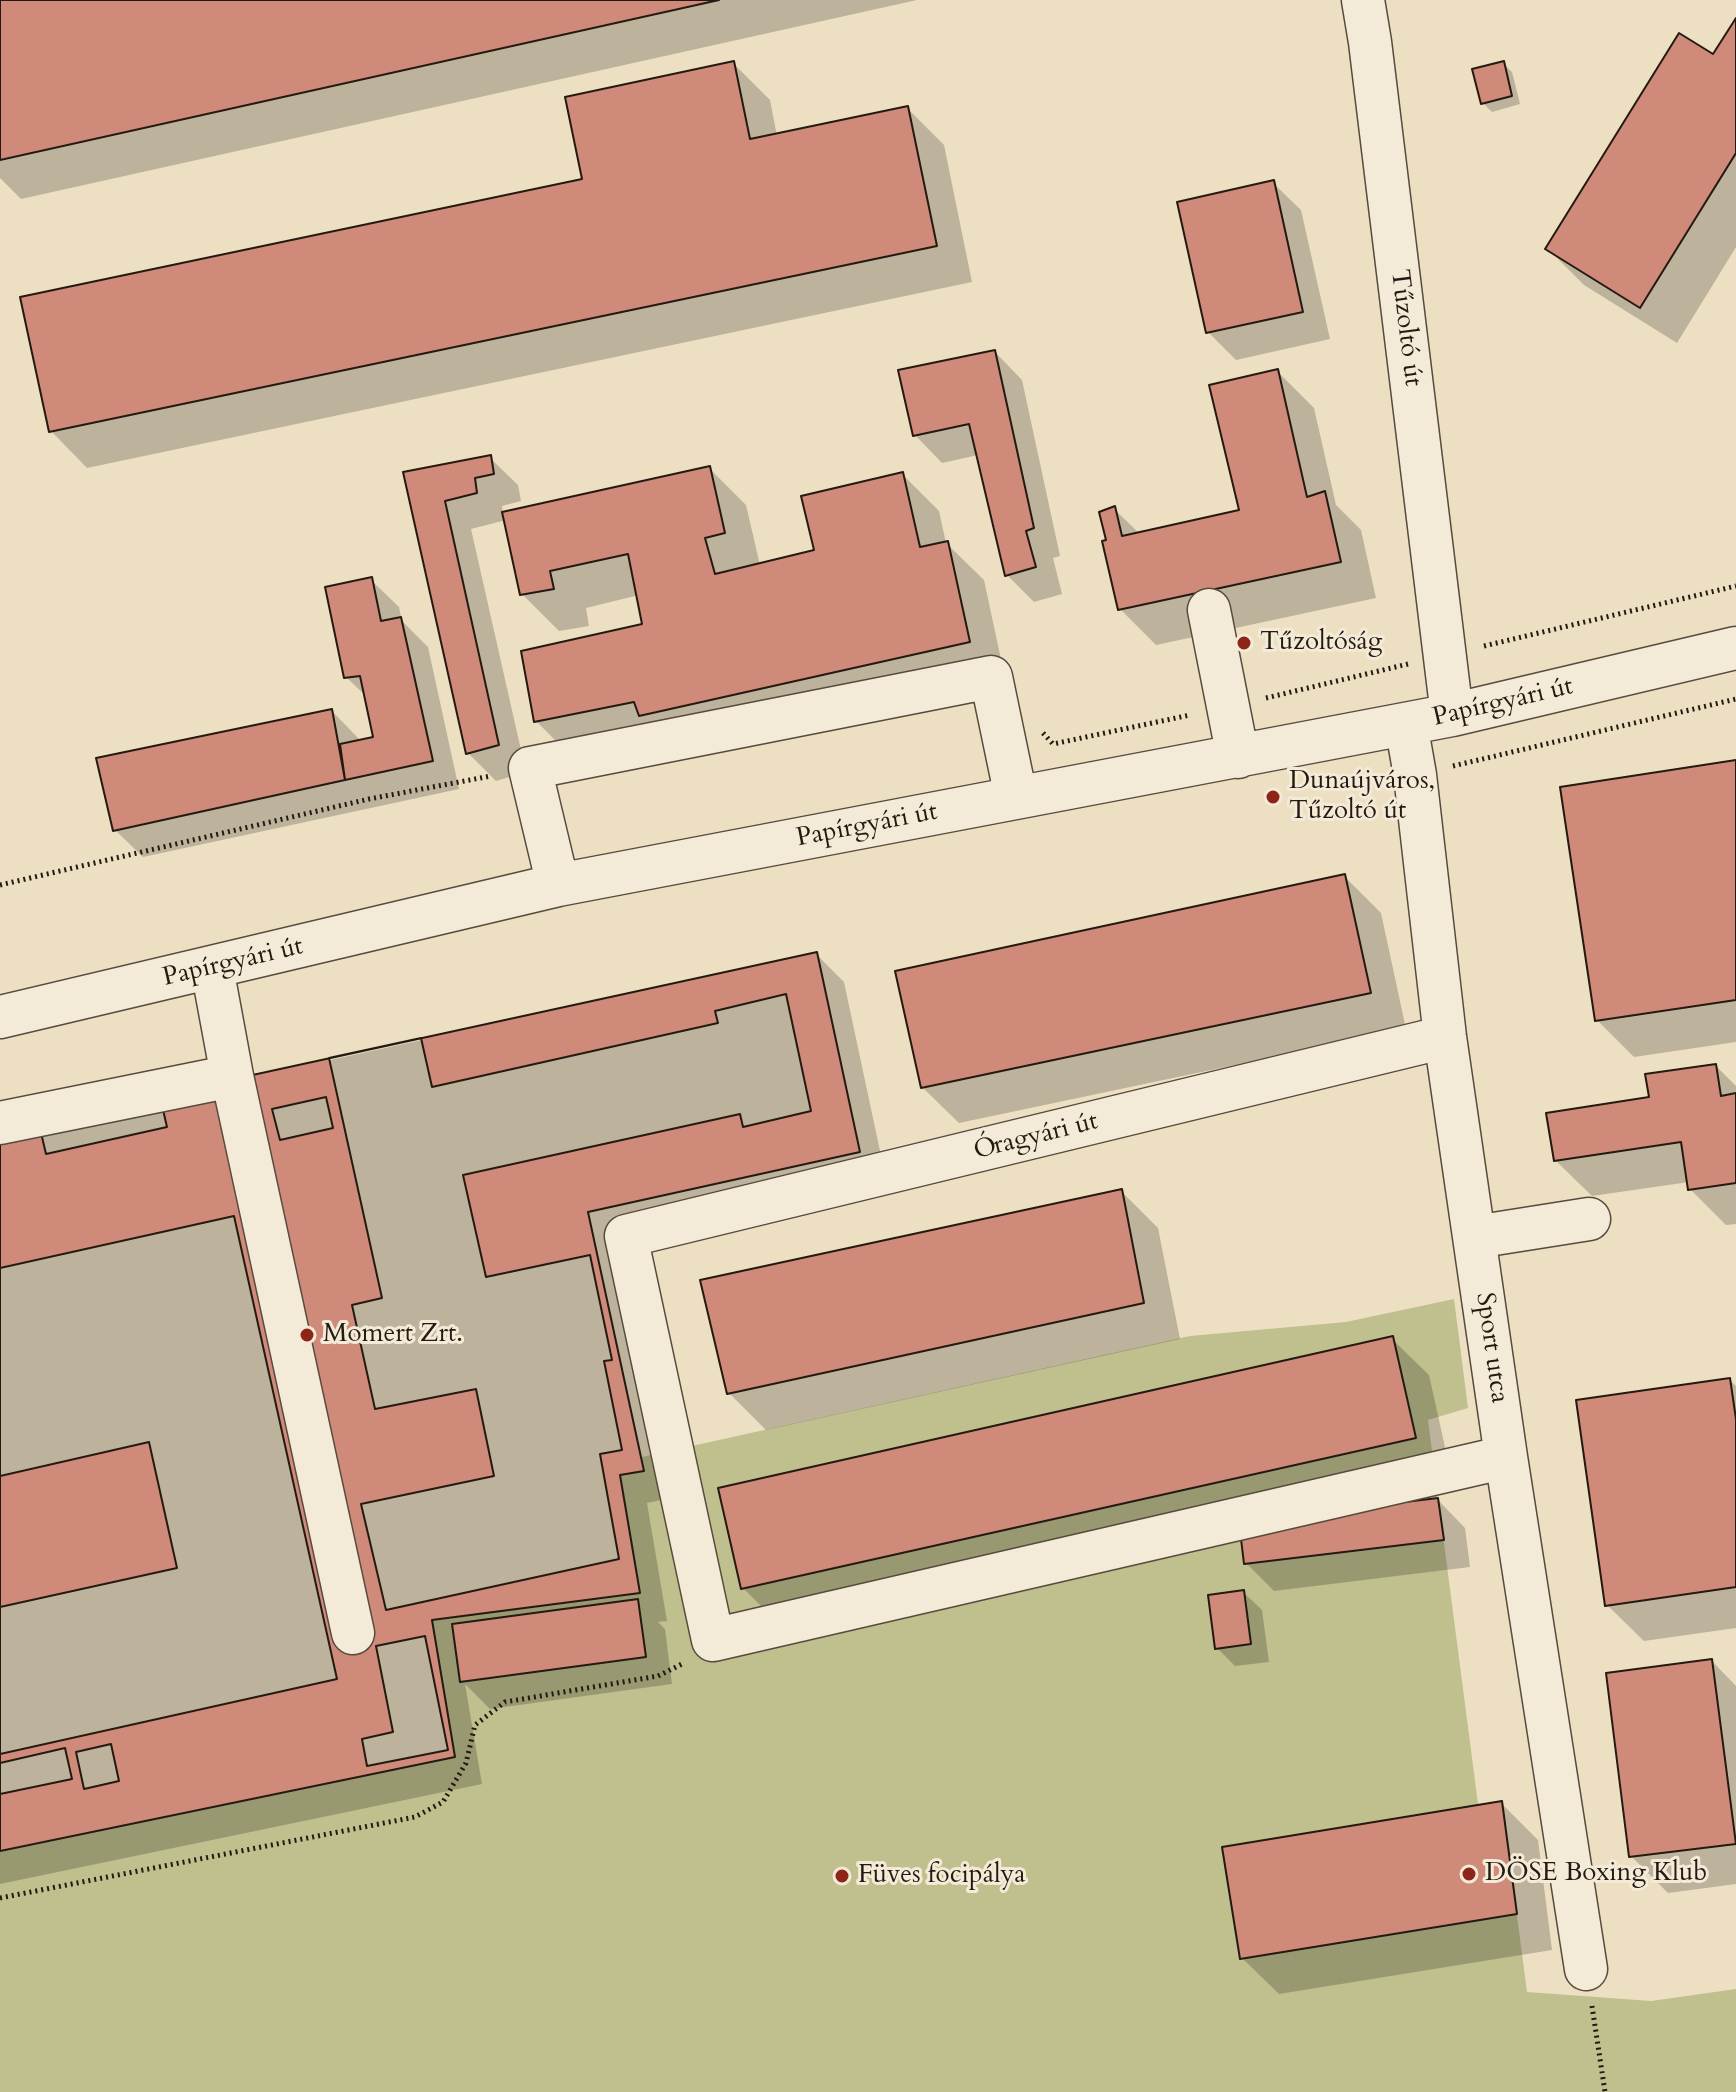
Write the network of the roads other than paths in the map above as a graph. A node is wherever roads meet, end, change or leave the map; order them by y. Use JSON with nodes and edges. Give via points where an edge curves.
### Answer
{"nodes":[{"id":1,"x":1363,"y":0,"type":"edge"},
{"id":2,"x":1209,"y":610,"type":"dead end"},
{"id":3,"x":1736,"y":648,"type":"edge"},
{"id":4,"x":1452,"y":715,"type":"junction"},
{"id":5,"x":1406,"y":724,"type":"junction"},
{"id":6,"x":1238,"y":757,"type":"junction"},
{"id":7,"x":1016,"y":797,"type":"junction"},
{"id":8,"x":558,"y":885,"type":"junction"},
{"id":9,"x":212,"y":968,"type":"junction"},
{"id":10,"x":0,"y":1017,"type":"edge"},
{"id":11,"x":1445,"y":1037,"type":"junction"},
{"id":12,"x":232,"y":1076,"type":"junction"},
{"id":13,"x":0,"y":1123,"type":"edge"},
{"id":14,"x":1589,"y":1219,"type":"dead end"},
{"id":15,"x":1475,"y":1237,"type":"junction"},
{"id":16,"x":1506,"y":1457,"type":"junction"},
{"id":17,"x":353,"y":1633,"type":"dead end"},
{"id":18,"x":1586,"y":1969,"type":"road end"}],
"edges":[{"from":1,"to":4,"type":"street","name":"Tűzoltó út"},
{"from":2,"to":6,"type":"street"},
{"from":3,"to":4,"type":"street","name":"Papírgyári út"},
{"from":4,"to":5,"type":"street","name":"Papírgyári út"},
{"from":5,"to":6,"type":"street","name":"Papírgyári út"},
{"from":5,"to":11,"type":"street","name":"Sport utca"},
{"from":6,"to":7,"type":"street","name":"Papírgyári út"},
{"from":7,"to":8,"type":"street","name":"Papírgyári út"},
{"from":7,"to":8,"type":"street","via":[[991,677],[530,768]]},
{"from":8,"to":9,"type":"street","name":"Papírgyári út"},
{"from":9,"to":10,"type":"street","name":"Papírgyári út"},
{"from":9,"to":12,"type":"street"},
{"from":11,"to":15,"type":"street","name":"Sport utca"},
{"from":11,"to":16,"type":"street","name":"Óragyári út","via":[[626,1236],[713,1640]]},
{"from":12,"to":13,"type":"street"},
{"from":12,"to":17,"type":"street"},
{"from":14,"to":15,"type":"street"},
{"from":15,"to":16,"type":"street","name":"Sport utca"},
{"from":16,"to":18,"type":"street","name":"Sport utca"}]}
